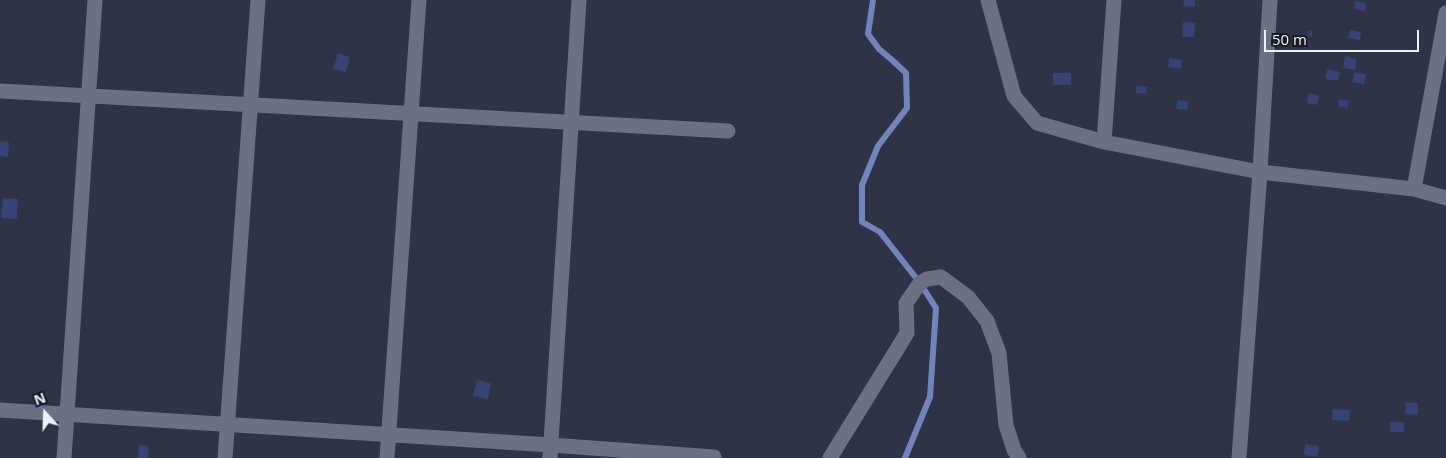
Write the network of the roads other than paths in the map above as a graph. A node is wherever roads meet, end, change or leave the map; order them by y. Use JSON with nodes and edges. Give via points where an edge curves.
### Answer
{"nodes":[{"id":1,"x":95,"y":0,"type":"edge"},
{"id":2,"x":258,"y":0,"type":"edge"},
{"id":3,"x":420,"y":0,"type":"edge"},
{"id":4,"x":579,"y":0,"type":"edge"},
{"id":5,"x":988,"y":0,"type":"edge"},
{"id":6,"x":1114,"y":0,"type":"edge"},
{"id":7,"x":1270,"y":0,"type":"edge"},
{"id":8,"x":1446,"y":13,"type":"edge"},
{"id":9,"x":0,"y":91,"type":"edge"},
{"id":10,"x":89,"y":96,"type":"junction"},
{"id":11,"x":250,"y":105,"type":"junction"},
{"id":12,"x":412,"y":114,"type":"junction"},
{"id":13,"x":572,"y":123,"type":"junction"},
{"id":14,"x":728,"y":131,"type":"dead end"},
{"id":15,"x":1104,"y":142,"type":"junction"},
{"id":16,"x":1260,"y":172,"type":"junction"},
{"id":17,"x":1414,"y":189,"type":"junction"},
{"id":18,"x":1446,"y":198,"type":"edge"},
{"id":19,"x":0,"y":410,"type":"edge"},
{"id":20,"x":67,"y":414,"type":"junction"},
{"id":21,"x":228,"y":424,"type":"junction"},
{"id":22,"x":388,"y":434,"type":"junction"},
{"id":23,"x":551,"y":451,"type":"edge"},
{"id":24,"x":714,"y":456,"type":"dead end"},
{"id":25,"x":64,"y":458,"type":"edge"},
{"id":26,"x":225,"y":458,"type":"edge"},
{"id":27,"x":387,"y":458,"type":"edge"},
{"id":28,"x":830,"y":458,"type":"edge"},
{"id":29,"x":1020,"y":458,"type":"edge"},
{"id":30,"x":1239,"y":458,"type":"edge"}],
"edges":[{"from":1,"to":10,"type":"street"},
{"from":2,"to":11,"type":"street"},
{"from":3,"to":12,"type":"street"},
{"from":4,"to":13,"type":"street"},
{"from":5,"to":15,"type":"street","via":[[1014,96],[1037,123]]},
{"from":6,"to":15,"type":"street"},
{"from":7,"to":16,"type":"street"},
{"from":8,"to":17,"type":"street"},
{"from":9,"to":10,"type":"street"},
{"from":10,"to":11,"type":"street"},
{"from":10,"to":20,"type":"street"},
{"from":11,"to":12,"type":"street"},
{"from":11,"to":21,"type":"street"},
{"from":12,"to":13,"type":"street"},
{"from":12,"to":22,"type":"street"},
{"from":13,"to":14,"type":"street"},
{"from":13,"to":23,"type":"street"},
{"from":15,"to":16,"type":"street"},
{"from":16,"to":17,"type":"street"},
{"from":16,"to":30,"type":"street"},
{"from":17,"to":18,"type":"street"},
{"from":19,"to":20,"type":"street"},
{"from":20,"to":21,"type":"street"},
{"from":20,"to":25,"type":"street"},
{"from":21,"to":22,"type":"street"},
{"from":21,"to":26,"type":"street"},
{"from":22,"to":23,"type":"street"},
{"from":22,"to":27,"type":"street"},
{"from":23,"to":24,"type":"street"},
{"from":28,"to":29,"type":"street","via":[[907,333],[906,303],[920,283],[927,278],[941,277],[968,297],[987,321],[999,353],[1006,425]]}]}
